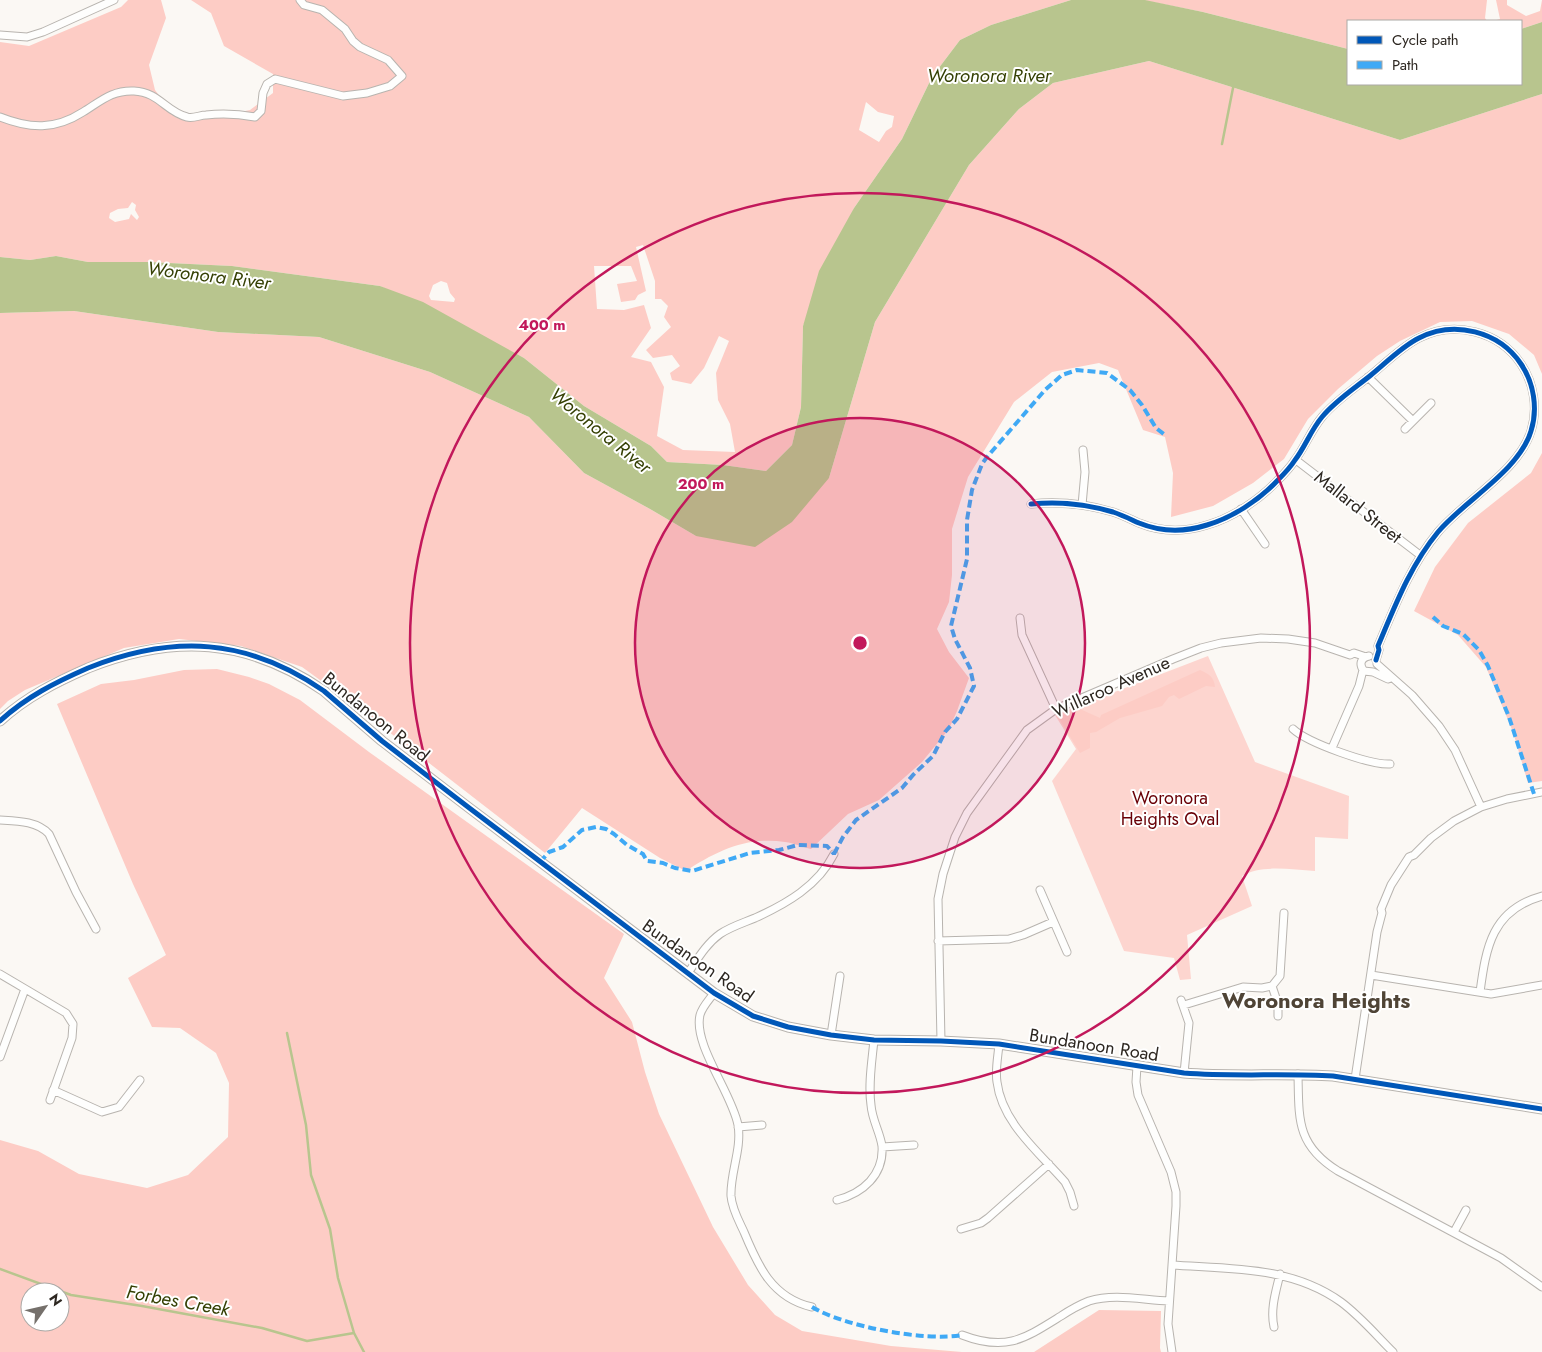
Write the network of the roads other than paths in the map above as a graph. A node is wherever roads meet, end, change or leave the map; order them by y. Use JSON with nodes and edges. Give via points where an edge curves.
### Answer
{"nodes":[{"id":1,"x":114,"y":0,"type":"edge"},
{"id":2,"x":300,"y":0,"type":"edge"},
{"id":3,"x":0,"y":34,"type":"edge"},
{"id":4,"x":0,"y":117,"type":"edge"},
{"id":5,"x":1368,"y":377,"type":"junction"},
{"id":6,"x":1431,"y":403,"type":"dead end"},
{"id":7,"x":1413,"y":421,"type":"junction"},
{"id":8,"x":1405,"y":429,"type":"dead end"},
{"id":9,"x":1083,"y":450,"type":"dead end"},
{"id":10,"x":1296,"y":460,"type":"junction"},
{"id":11,"x":1031,"y":504,"type":"dead end"},
{"id":12,"x":1082,"y":505,"type":"junction"},
{"id":13,"x":1241,"y":509,"type":"junction"},
{"id":14,"x":1265,"y":544,"type":"dead end"},
{"id":15,"x":1420,"y":555,"type":"junction"},
{"id":16,"x":1020,"y":618,"type":"dead end"},
{"id":17,"x":1378,"y":646,"type":"junction"},
{"id":18,"x":1350,"y":655,"type":"junction"},
{"id":19,"x":1367,"y":656,"type":"junction"},
{"id":20,"x":1377,"y":662,"type":"junction"},
{"id":21,"x":1366,"y":670,"type":"junction"},
{"id":22,"x":1391,"y":678,"type":"junction"},
{"id":23,"x":1056,"y":709,"type":"junction"},
{"id":24,"x":0,"y":720,"type":"edge"},
{"id":25,"x":1293,"y":729,"type":"dead end"},
{"id":26,"x":1332,"y":748,"type":"junction"},
{"id":27,"x":1390,"y":764,"type":"dead end"},
{"id":28,"x":1542,"y":792,"type":"edge"},
{"id":29,"x":1480,"y":807,"type":"junction"},
{"id":30,"x":0,"y":820,"type":"edge"},
{"id":31,"x":834,"y":854,"type":"dead end"},
{"id":32,"x":1040,"y":890,"type":"dead end"},
{"id":33,"x":1542,"y":896,"type":"edge"},
{"id":34,"x":1284,"y":913,"type":"dead end"},
{"id":35,"x":1053,"y":922,"type":"junction"},
{"id":36,"x":96,"y":929,"type":"dead end"},
{"id":37,"x":938,"y":941,"type":"junction"},
{"id":38,"x":1067,"y":952,"type":"dead end"},
{"id":39,"x":688,"y":973,"type":"junction"},
{"id":40,"x":0,"y":974,"type":"edge"},
{"id":41,"x":1371,"y":975,"type":"junction"},
{"id":42,"x":840,"y":976,"type":"dead end"},
{"id":43,"x":1542,"y":985,"type":"edge"},
{"id":44,"x":1272,"y":986,"type":"junction"},
{"id":45,"x":25,"y":989,"type":"junction"},
{"id":46,"x":1480,"y":992,"type":"junction"},
{"id":47,"x":714,"y":993,"type":"junction"},
{"id":48,"x":1278,"y":1016,"type":"dead end"},
{"id":49,"x":832,"y":1035,"type":"junction"},
{"id":50,"x":874,"y":1040,"type":"junction"},
{"id":51,"x":941,"y":1041,"type":"junction"},
{"id":52,"x":999,"y":1044,"type":"junction"},
{"id":53,"x":0,"y":1057,"type":"edge"},
{"id":54,"x":1137,"y":1066,"type":"junction"},
{"id":55,"x":1184,"y":1072,"type":"junction"},
{"id":56,"x":1298,"y":1074,"type":"junction"},
{"id":57,"x":1355,"y":1079,"type":"junction"},
{"id":58,"x":140,"y":1080,"type":"dead end"},
{"id":59,"x":53,"y":1090,"type":"junction"},
{"id":60,"x":50,"y":1100,"type":"dead end"},
{"id":61,"x":1542,"y":1108,"type":"edge"},
{"id":62,"x":762,"y":1124,"type":"dead end"},
{"id":63,"x":738,"y":1127,"type":"junction"},
{"id":64,"x":914,"y":1145,"type":"dead end"},
{"id":65,"x":882,"y":1147,"type":"junction"},
{"id":66,"x":1049,"y":1164,"type":"junction"},
{"id":67,"x":837,"y":1200,"type":"dead end"},
{"id":68,"x":1074,"y":1206,"type":"dead end"},
{"id":69,"x":1466,"y":1210,"type":"dead end"},
{"id":70,"x":962,"y":1229,"type":"dead end"},
{"id":71,"x":1454,"y":1232,"type":"junction"},
{"id":72,"x":1172,"y":1265,"type":"junction"},
{"id":73,"x":1280,"y":1274,"type":"junction"},
{"id":74,"x":1542,"y":1287,"type":"edge"},
{"id":75,"x":1169,"y":1301,"type":"junction"},
{"id":76,"x":812,"y":1307,"type":"dead end"},
{"id":77,"x":1274,"y":1327,"type":"dead end"},
{"id":78,"x":962,"y":1334,"type":"dead end"},
{"id":79,"x":1172,"y":1352,"type":"edge"},
{"id":80,"x":1393,"y":1352,"type":"edge"}],
"edges":[{"from":1,"to":3,"type":"street","via":[[27,37]]},
{"from":2,"to":4,"type":"street","via":[[304,5],[322,10],[360,47],[388,60],[402,76],[390,86],[368,94],[342,96],[275,79],[267,84],[261,111],[255,117],[230,114],[190,118],[176,113],[149,93],[134,91],[113,93],[67,121],[48,126],[19,125]]},
{"from":5,"to":7,"type":"street"},
{"from":5,"to":10,"type":"street","via":[[1323,416]]},
{"from":5,"to":15,"type":"street","via":[[1420,338],[1456,329],[1478,332],[1498,342],[1518,360],[1531,385],[1533,421],[1519,455],[1449,520]]},
{"from":6,"to":7,"type":"street"},
{"from":7,"to":8,"type":"street"},
{"from":9,"to":12,"type":"street","via":[[1086,472]]},
{"from":10,"to":13,"type":"street","via":[[1268,490]]},
{"from":10,"to":15,"type":"street","name":"Mallard Street"},
{"from":11,"to":12,"type":"street","via":[[1058,502]]},
{"from":12,"to":13,"type":"street","via":[[1116,513],[1148,526],[1173,530],[1209,525]]},
{"from":13,"to":14,"type":"street"},
{"from":15,"to":17,"type":"street"},
{"from":16,"to":23,"type":"street","via":[[1022,636]]},
{"from":17,"to":19,"type":"street"},
{"from":17,"to":20,"type":"street"},
{"from":18,"to":19,"type":"street","name":"Willaroo Avenue"},
{"from":18,"to":21,"type":"street","name":"Willaroo Avenue"},
{"from":18,"to":23,"type":"street","name":"Willaroo Avenue","via":[[1315,643],[1288,639],[1261,638],[1221,643],[1173,659]]},
{"from":19,"to":20,"type":"street","name":"Willaroo Avenue"},
{"from":19,"to":21,"type":"street","via":[[1361,661]]},
{"from":20,"to":21,"type":"street","via":[[1376,669]]},
{"from":20,"to":22,"type":"street","name":"Willaroo Avenue"},
{"from":21,"to":22,"type":"street","name":"Willaroo Avenue"},
{"from":21,"to":26,"type":"street"},
{"from":22,"to":29,"type":"street","name":"Willaroo Avenue","via":[[1422,705],[1447,737]]},
{"from":23,"to":37,"type":"street","name":"Willaroo Avenue","via":[[1035,722],[1020,739],[961,824],[946,861],[940,887]]},
{"from":24,"to":39,"type":"street","name":"Bundanoon Road","via":[[50,685],[135,652],[202,646],[241,652],[276,663],[324,691],[382,741]]},
{"from":25,"to":26,"type":"street","via":[[1304,738]]},
{"from":26,"to":27,"type":"street","via":[[1374,763]]},
{"from":28,"to":29,"type":"street"},
{"from":29,"to":41,"type":"street","via":[[1441,830],[1414,855],[1382,914]]},
{"from":30,"to":36,"type":"street","via":[[23,822],[44,829],[54,841]]},
{"from":31,"to":39,"type":"street","via":[[822,873],[795,898],[713,940]]},
{"from":32,"to":35,"type":"street"},
{"from":33,"to":46,"type":"street","via":[[1511,912],[1494,932],[1487,948]]},
{"from":34,"to":44,"type":"street","via":[[1280,976]]},
{"from":35,"to":37,"type":"street","via":[[1016,938]]},
{"from":35,"to":38,"type":"street"},
{"from":37,"to":51,"type":"street","name":"Willaroo Avenue"},
{"from":39,"to":47,"type":"street","name":"Bundanoon Road"},
{"from":40,"to":45,"type":"street"},
{"from":41,"to":46,"type":"street"},
{"from":41,"to":57,"type":"street"},
{"from":42,"to":49,"type":"street"},
{"from":43,"to":46,"type":"street","via":[[1500,994]]},
{"from":44,"to":48,"type":"street"},
{"from":44,"to":55,"type":"street","via":[[1243,987],[1182,1002],[1189,1023]]},
{"from":45,"to":53,"type":"street"},
{"from":45,"to":59,"type":"street","via":[[66,1013],[73,1024],[72,1038]]},
{"from":47,"to":49,"type":"street","name":"Bundanoon Road","via":[[763,1020]]},
{"from":47,"to":63,"type":"street","via":[[700,1014],[699,1028]]},
{"from":49,"to":50,"type":"street","name":"Bundanoon Road"},
{"from":50,"to":51,"type":"street","name":"Bundanoon Road"},
{"from":50,"to":65,"type":"street","via":[[870,1101]]},
{"from":51,"to":52,"type":"street","name":"Bundanoon Road"},
{"from":52,"to":54,"type":"street","name":"Bundanoon Road"},
{"from":52,"to":66,"type":"street","via":[[996,1081],[1002,1105],[1017,1128]]},
{"from":54,"to":55,"type":"street","name":"Bundanoon Road"},
{"from":54,"to":72,"type":"street","via":[[1136,1089],[1171,1172],[1176,1192]]},
{"from":55,"to":56,"type":"street","name":"Bundanoon Road"},
{"from":56,"to":57,"type":"street","name":"Bundanoon Road"},
{"from":56,"to":71,"type":"street","via":[[1301,1124],[1309,1145],[1318,1156],[1338,1171]]},
{"from":57,"to":61,"type":"street","name":"Bundanoon Road"},
{"from":58,"to":59,"type":"street","via":[[119,1107],[102,1112]]},
{"from":59,"to":60,"type":"street"},
{"from":62,"to":63,"type":"street"},
{"from":63,"to":76,"type":"street","via":[[731,1186],[736,1214],[766,1276],[782,1294]]},
{"from":64,"to":65,"type":"street"},
{"from":65,"to":67,"type":"street","via":[[879,1166],[870,1182],[862,1190]]},
{"from":66,"to":68,"type":"street","via":[[1065,1182]]},
{"from":66,"to":70,"type":"street","via":[[988,1218]]},
{"from":69,"to":71,"type":"street"},
{"from":71,"to":74,"type":"street","via":[[1501,1258]]},
{"from":72,"to":73,"type":"street"},
{"from":72,"to":75,"type":"street"},
{"from":73,"to":77,"type":"street","via":[[1273,1308]]},
{"from":73,"to":80,"type":"street","via":[[1315,1287],[1341,1302]]},
{"from":75,"to":78,"type":"street","via":[[1110,1297],[1090,1301],[1032,1334],[1001,1344],[978,1342]]},
{"from":75,"to":79,"type":"street","via":[[1168,1330]]}]}
